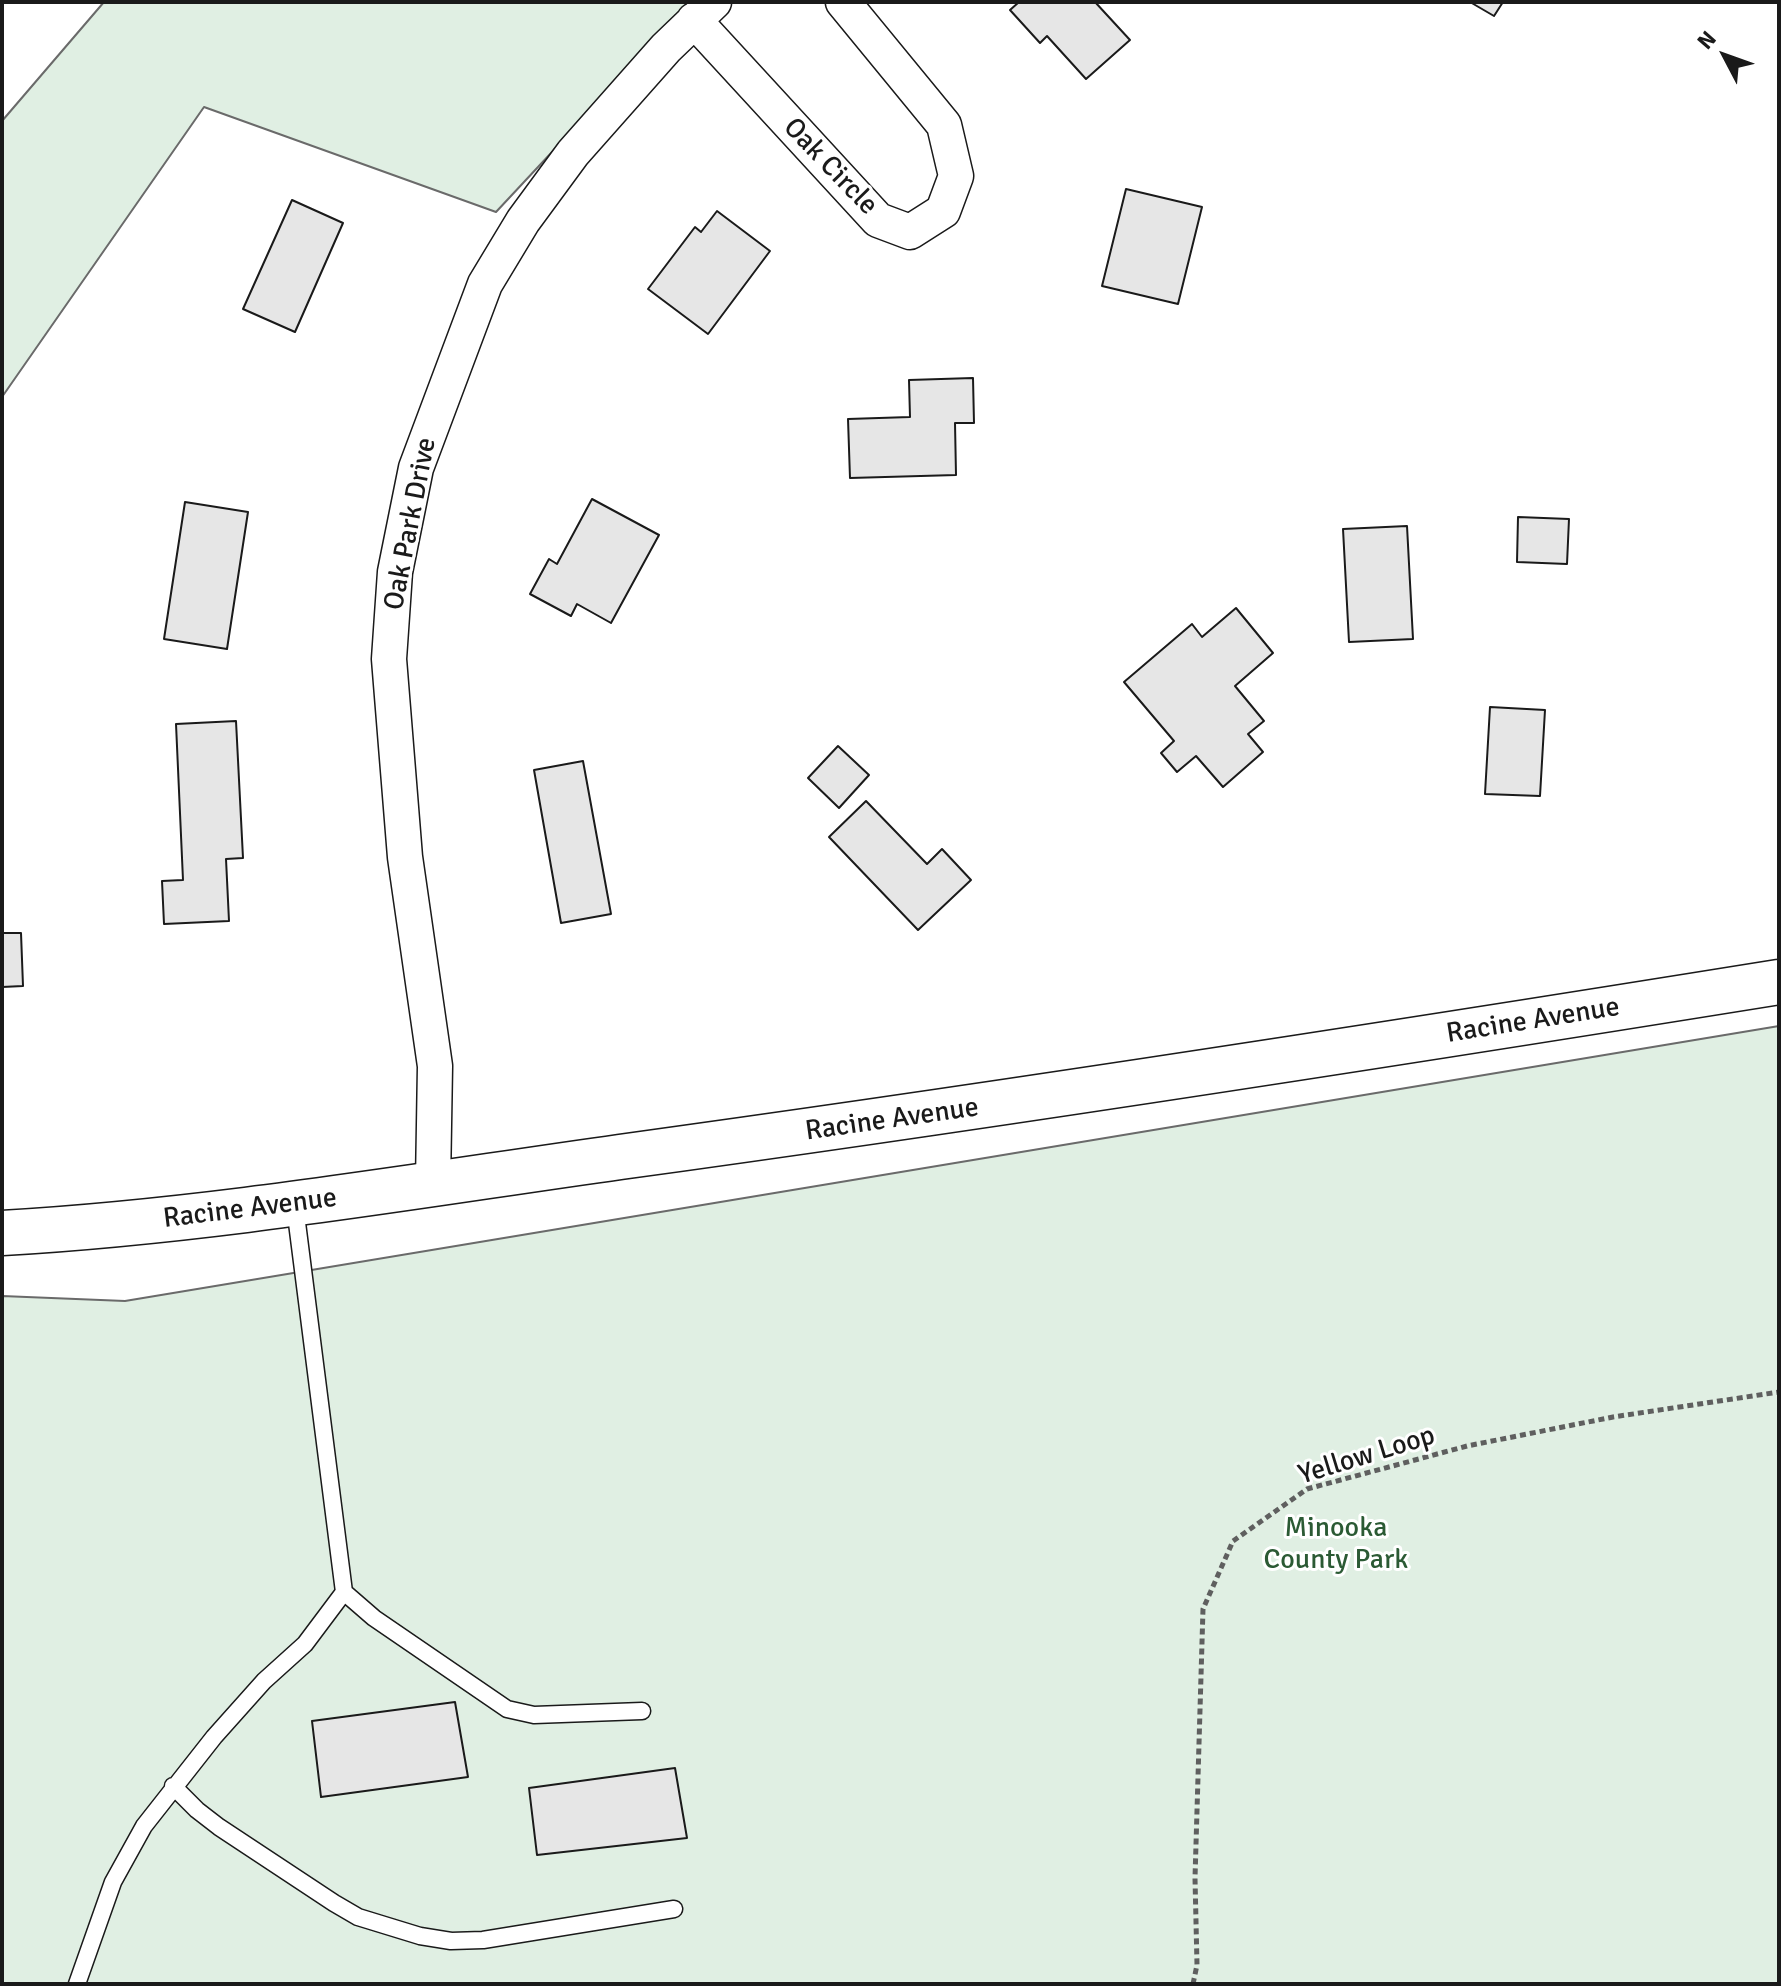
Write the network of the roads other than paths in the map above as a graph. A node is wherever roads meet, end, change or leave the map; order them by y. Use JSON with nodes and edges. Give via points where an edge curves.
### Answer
{"nodes":[{"id":1,"x":843,"y":2,"type":"edge"},
{"id":2,"x":704,"y":11,"type":"edge"},
{"id":3,"x":1779,"y":982,"type":"edge"},
{"id":4,"x":433,"y":1183,"type":"junction"},
{"id":5,"x":295,"y":1205,"type":"junction"},
{"id":6,"x":2,"y":1233,"type":"edge"},
{"id":7,"x":344,"y":1592,"type":"junction"},
{"id":8,"x":642,"y":1711,"type":"dead end"},
{"id":9,"x":173,"y":1786,"type":"junction"},
{"id":10,"x":674,"y":1909,"type":"dead end"},
{"id":11,"x":77,"y":1984,"type":"edge"}],
"edges":[{"from":1,"to":2,"type":"street","name":"Oak Circle","via":[[944,125],[956,176],[943,211],[910,232],[878,220]]},
{"from":2,"to":4,"type":"street","name":"Oak Park Drive","via":[[573,153],[523,221],[485,284],[416,468],[395,572],[389,659],[405,857],[435,1066]]},
{"from":3,"to":4,"type":"main road","name":"Racine Avenue","via":[[952,1112]]},
{"from":4,"to":5,"type":"main road","name":"Racine Avenue"},
{"from":5,"to":6,"type":"main road","name":"Racine Avenue"},
{"from":5,"to":7,"type":"lane"},
{"from":7,"to":8,"type":"lane","via":[[507,1709],[534,1715]]},
{"from":7,"to":9,"type":"lane","via":[[305,1644],[264,1681]]},
{"from":9,"to":10,"type":"lane","via":[[219,1827],[334,1903],[358,1917],[420,1936],[483,1940]]},
{"from":9,"to":11,"type":"lane","via":[[113,1882]]}]}
